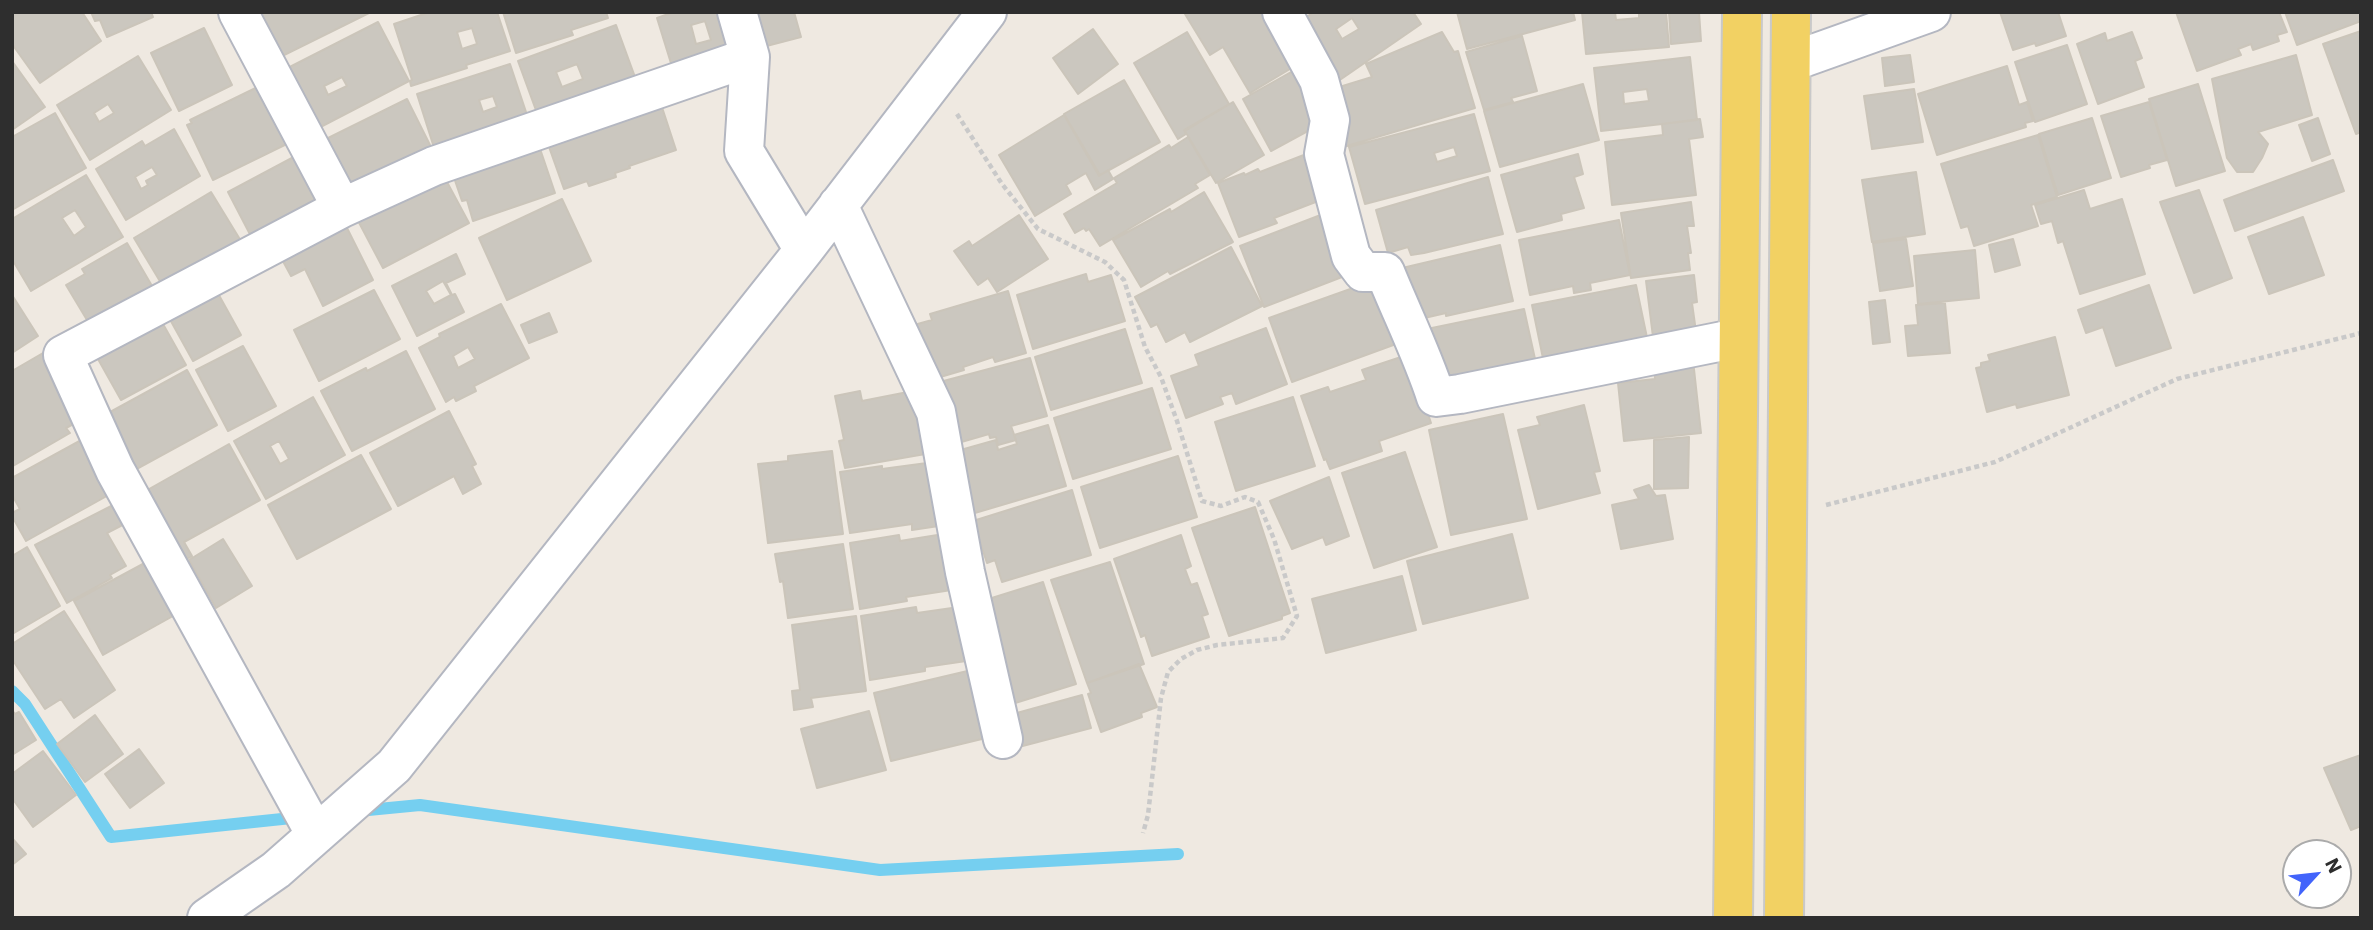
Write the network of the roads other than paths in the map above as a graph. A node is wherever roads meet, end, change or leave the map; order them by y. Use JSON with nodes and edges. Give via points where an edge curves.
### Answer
{"nodes":[{"id":1,"x":239,"y":12,"type":"edge"},
{"id":2,"x":737,"y":12,"type":"edge"},
{"id":3,"x":987,"y":12,"type":"edge"},
{"id":4,"x":1282,"y":12,"type":"edge"},
{"id":5,"x":1742,"y":12,"type":"edge"},
{"id":6,"x":1791,"y":12,"type":"edge"},
{"id":7,"x":1931,"y":12,"type":"edge"},
{"id":8,"x":750,"y":57,"type":"junction"},
{"id":9,"x":1791,"y":62,"type":"junction"},
{"id":10,"x":838,"y":205,"type":"junction"},
{"id":11,"x":342,"y":208,"type":"junction"},
{"id":12,"x":804,"y":250,"type":"junction"},
{"id":13,"x":1738,"y":338,"type":"junction"},
{"id":14,"x":1003,"y":739,"type":"dead end"},
{"id":15,"x":316,"y":835,"type":"junction"},
{"id":16,"x":207,"y":918,"type":"edge"},
{"id":17,"x":1733,"y":918,"type":"edge"},
{"id":18,"x":1784,"y":918,"type":"edge"}],
"edges":[{"from":1,"to":11,"type":"street"},
{"from":2,"to":8,"type":"street"},
{"from":3,"to":10,"type":"street"},
{"from":4,"to":13,"type":"street","via":[[1319,80],[1329,120],[1324,154],[1351,256],[1363,272],[1385,272],[1436,397]]},
{"from":5,"to":13,"type":"main road"},
{"from":6,"to":9,"type":"main road"},
{"from":7,"to":9,"type":"street"},
{"from":8,"to":11,"type":"street","via":[[434,166]]},
{"from":8,"to":12,"type":"street","via":[[744,151]]},
{"from":9,"to":18,"type":"main road"},
{"from":10,"to":12,"type":"street"},
{"from":10,"to":14,"type":"street","via":[[936,412],[965,572]]},
{"from":11,"to":15,"type":"street","via":[[63,355],[115,470]]},
{"from":12,"to":15,"type":"street","via":[[394,766]]},
{"from":13,"to":17,"type":"main road"},
{"from":15,"to":16,"type":"street","via":[[276,870]]}]}
